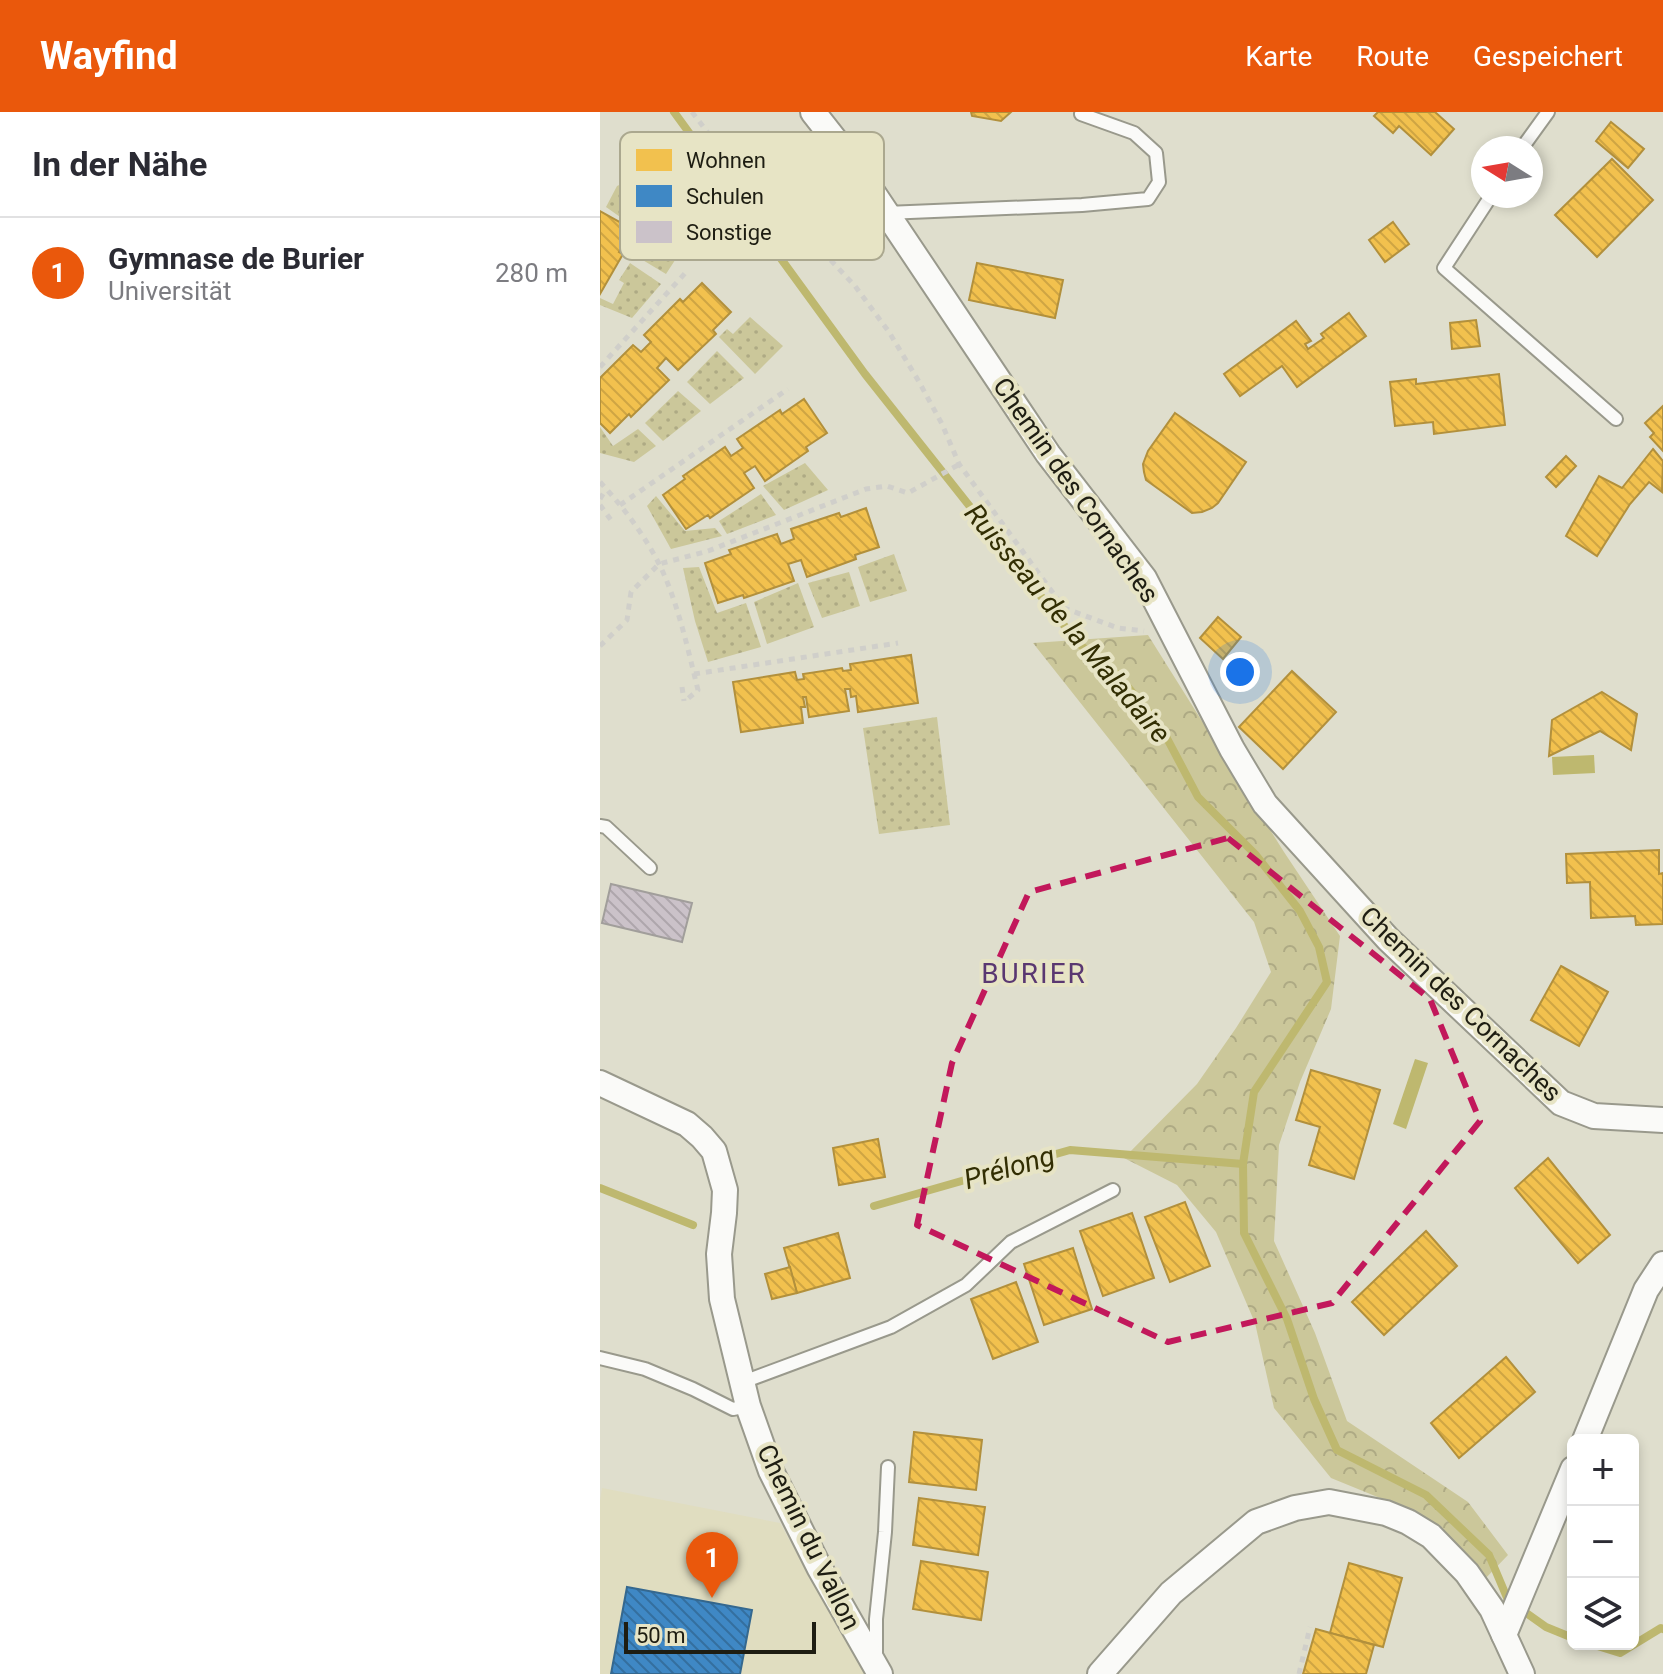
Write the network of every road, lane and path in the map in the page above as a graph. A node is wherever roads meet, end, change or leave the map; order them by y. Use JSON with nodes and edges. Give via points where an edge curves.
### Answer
{"nodes":[{"id":1,"x":692,"y":112,"type":"edge"},
{"id":2,"x":813,"y":112,"type":"edge"},
{"id":3,"x":1548,"y":112,"type":"edge"},
{"id":4,"x":1081,"y":114,"type":"edge"},
{"id":5,"x":707,"y":132,"type":"edge"},
{"id":6,"x":829,"y":132,"type":"edge"},
{"id":7,"x":1531,"y":136,"type":"edge"},
{"id":8,"x":1483,"y":208,"type":"edge"},
{"id":9,"x":884,"y":210,"type":"edge"},
{"id":10,"x":886,"y":213,"type":"junction"},
{"id":11,"x":831,"y":260,"type":"edge"},
{"id":12,"x":688,"y":270,"type":"dead end"},
{"id":13,"x":600,"y":367,"type":"edge"},
{"id":14,"x":788,"y":389,"type":"dead end"},
{"id":15,"x":1616,"y":419,"type":"dead end"},
{"id":16,"x":959,"y":464,"type":"junction"},
{"id":17,"x":600,"y":482,"type":"edge"},
{"id":18,"x":606,"y":489,"type":"junction"},
{"id":19,"x":600,"y":499,"type":"edge"},
{"id":20,"x":600,"y":505,"type":"edge"},
{"id":21,"x":620,"y":505,"type":"junction"},
{"id":22,"x":611,"y":520,"type":"dead end"},
{"id":23,"x":659,"y":564,"type":"junction"},
{"id":24,"x":1173,"y":634,"type":"junction"},
{"id":25,"x":898,"y":643,"type":"dead end"},
{"id":26,"x":600,"y":646,"type":"edge"},
{"id":27,"x":694,"y":674,"type":"junction"},
{"id":28,"x":682,"y":687,"type":"dead end"},
{"id":29,"x":600,"y":826,"type":"edge"},
{"id":30,"x":650,"y":868,"type":"dead end"},
{"id":31,"x":600,"y":1083,"type":"edge"},
{"id":32,"x":1663,"y":1120,"type":"edge"},
{"id":33,"x":1113,"y":1190,"type":"dead end"},
{"id":34,"x":1663,"y":1264,"type":"edge"},
{"id":35,"x":600,"y":1358,"type":"edge"},
{"id":36,"x":743,"y":1382,"type":"junction"},
{"id":37,"x":748,"y":1406,"type":"junction"},
{"id":38,"x":1587,"y":1434,"type":"edge"},
{"id":39,"x":888,"y":1467,"type":"dead end"},
{"id":40,"x":1567,"y":1484,"type":"edge"},
{"id":41,"x":1508,"y":1626,"type":"junction"},
{"id":42,"x":1310,"y":1627,"type":"dead end"},
{"id":43,"x":878,"y":1672,"type":"edge"},
{"id":44,"x":1100,"y":1674,"type":"edge"},
{"id":45,"x":1299,"y":1674,"type":"edge"},
{"id":46,"x":1522,"y":1674,"type":"edge"}],
"edges":[{"from":1,"to":5,"type":"path"},
{"from":2,"to":6,"type":"street","name":"Chemin des Cornaches"},
{"from":3,"to":7,"type":"lane"},
{"from":4,"to":10,"type":"lane","via":[[1134,133],[1156,153],[1159,182],[1148,199]]},
{"from":8,"to":15,"type":"lane","via":[[1444,268]]},
{"from":9,"to":10,"type":"street","name":"Chemin des Cornaches"},
{"from":10,"to":24,"type":"street","name":"Chemin des Cornaches","via":[[1048,454],[1144,578]]},
{"from":11,"to":16,"type":"path","via":[[897,344]]},
{"from":12,"to":13,"type":"path"},
{"from":14,"to":21,"type":"path"},
{"from":16,"to":23,"type":"path","via":[[908,493],[887,486],[866,489],[708,551]]},
{"from":16,"to":24,"type":"path","via":[[1064,608],[1118,628]]},
{"from":17,"to":18,"type":"path"},
{"from":18,"to":19,"type":"path"},
{"from":18,"to":21,"type":"path"},
{"from":20,"to":22,"type":"path"},
{"from":21,"to":23,"type":"path"},
{"from":23,"to":26,"type":"path","via":[[631,592],[627,620]]},
{"from":23,"to":27,"type":"path"},
{"from":24,"to":32,"type":"street","name":"Chemin des Cornaches","via":[[1265,804],[1388,939],[1561,1103],[1594,1116]]},
{"from":25,"to":27,"type":"path"},
{"from":27,"to":28,"type":"path","via":[[698,690],[684,702]]},
{"from":29,"to":30,"type":"lane"},
{"from":31,"to":36,"type":"street","name":"Chemin du Vallon","via":[[687,1124],[714,1151],[725,1190],[719,1254],[722,1299]]},
{"from":33,"to":36,"type":"lane","via":[[1011,1242],[966,1285],[891,1327]]},
{"from":34,"to":38,"type":"street","via":[[1646,1290]]},
{"from":35,"to":37,"type":"lane","via":[[645,1369],[733,1409]]},
{"from":36,"to":37,"type":"street","name":"Chemin du Vallon"},
{"from":37,"to":43,"type":"street","name":"Chemin du Vallon","via":[[771,1471]]},
{"from":39,"to":43,"type":"lane","via":[[876,1619]]},
{"from":40,"to":41,"type":"street"},
{"from":41,"to":44,"type":"street","via":[[1431,1536],[1386,1513],[1329,1502],[1256,1522],[1171,1593]]},
{"from":41,"to":46,"type":"street"},
{"from":42,"to":45,"type":"path"}]}
